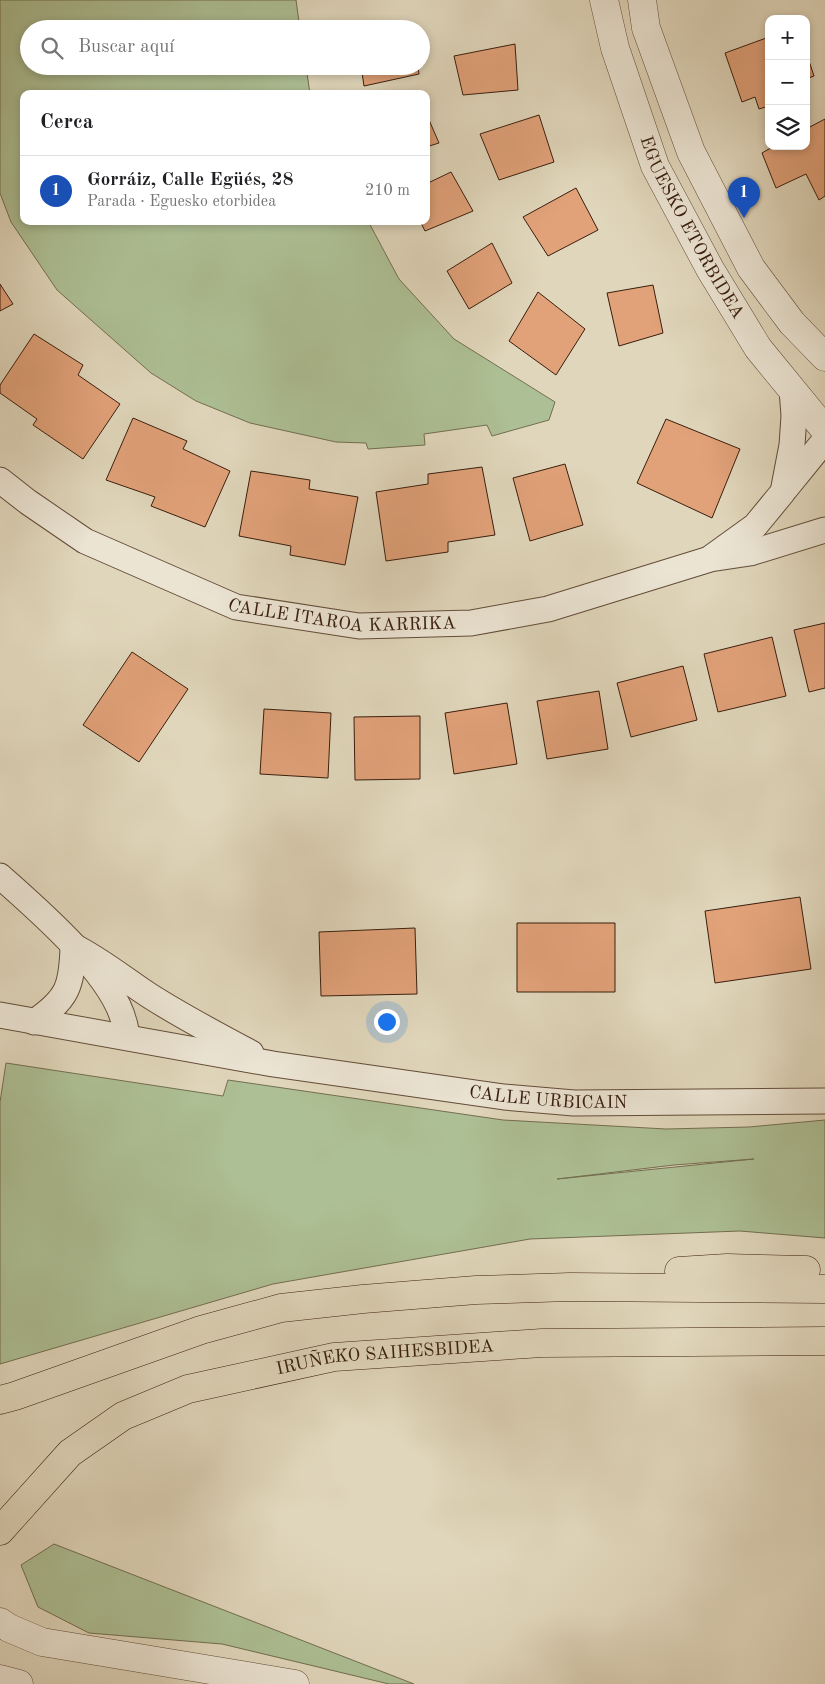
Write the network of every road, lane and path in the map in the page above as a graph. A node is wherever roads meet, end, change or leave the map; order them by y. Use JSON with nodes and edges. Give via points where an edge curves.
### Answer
{"nodes":[{"id":1,"x":604,"y":0,"type":"edge"},
{"id":2,"x":642,"y":0,"type":"edge"},
{"id":3,"x":825,"y":357,"type":"edge"},
{"id":4,"x":792,"y":389,"type":"junction"},
{"id":5,"x":825,"y":430,"type":"edge"},
{"id":6,"x":825,"y":440,"type":"edge"},
{"id":7,"x":0,"y":480,"type":"edge"},
{"id":8,"x":783,"y":492,"type":"junction"},
{"id":9,"x":825,"y":530,"type":"edge"},
{"id":10,"x":710,"y":559,"type":"junction"},
{"id":11,"x":0,"y":876,"type":"edge"},
{"id":12,"x":72,"y":946,"type":"junction"},
{"id":13,"x":0,"y":1015,"type":"edge"},
{"id":14,"x":34,"y":1022,"type":"junction"},
{"id":15,"x":126,"y":1037,"type":"junction"},
{"id":16,"x":273,"y":1064,"type":"junction"},
{"id":17,"x":825,"y":1101,"type":"edge"},
{"id":18,"x":825,"y":1270,"type":"edge"},
{"id":19,"x":570,"y":1288,"type":"junction"},
{"id":20,"x":825,"y":1289,"type":"edge"},
{"id":21,"x":825,"y":1342,"type":"edge"},
{"id":22,"x":0,"y":1400,"type":"edge"},
{"id":23,"x":0,"y":1531,"type":"edge"},
{"id":24,"x":0,"y":1622,"type":"edge"},
{"id":25,"x":0,"y":1679,"type":"edge"},
{"id":26,"x":19,"y":1684,"type":"edge"},
{"id":27,"x":295,"y":1684,"type":"edge"}],
"edges":[{"from":1,"to":4,"type":"street","name":"EGUESKO ETORBIDEA","via":[[615,48],[655,166],[710,269],[758,348]]},
{"from":2,"to":3,"type":"street","name":"EGUESKO ETORBIDEA","via":[[646,28],[691,152],[751,268],[792,323]]},
{"from":4,"to":5,"type":"street","name":"EGUESKO ETORBIDEA"},
{"from":4,"to":8,"type":"street","name":"CALLE ITAROA KARRIKA","via":[[792,445]]},
{"from":6,"to":8,"type":"street","name":"CALLE ITAROA KARRIKA"},
{"from":7,"to":10,"type":"street","name":"CALLE ITAROA KARRIKA","via":[[85,541],[236,607],[360,626],[471,623],[548,609]]},
{"from":8,"to":10,"type":"street","name":"CALLE ITAROA KARRIKA","via":[[755,526]]},
{"from":9,"to":10,"type":"street","name":"CALLE ITAROA KARRIKA","via":[[750,554]]},
{"from":11,"to":12,"type":"street","via":[[51,922]]},
{"from":12,"to":14,"type":"street","via":[[68,987],[61,1000]]},
{"from":12,"to":15,"type":"street","via":[[96,971],[114,1000],[124,1021]]},
{"from":12,"to":16,"type":"street","via":[[94,956],[196,1024]]},
{"from":13,"to":14,"type":"street","name":"CALLE URBICAIN"},
{"from":14,"to":15,"type":"street","name":"CALLE URBICAIN"},
{"from":15,"to":16,"type":"street","name":"CALLE URBICAIN"},
{"from":16,"to":17,"type":"street","name":"CALLE URBICAIN","via":[[504,1097],[574,1103]]},
{"from":18,"to":19,"type":"highway","via":[[727,1268],[682,1271]]},
{"from":19,"to":20,"type":"highway"},
{"from":19,"to":22,"type":"highway","via":[[476,1290],[281,1308],[201,1330]]},
{"from":21,"to":23,"type":"highway","name":"IRUÑEKO SAIHESBIDEA","via":[[542,1343],[344,1356],[188,1389],[123,1416],[70,1453]]},
{"from":24,"to":27,"type":"street","via":[[42,1642]]},
{"from":25,"to":26,"type":"street"}]}
